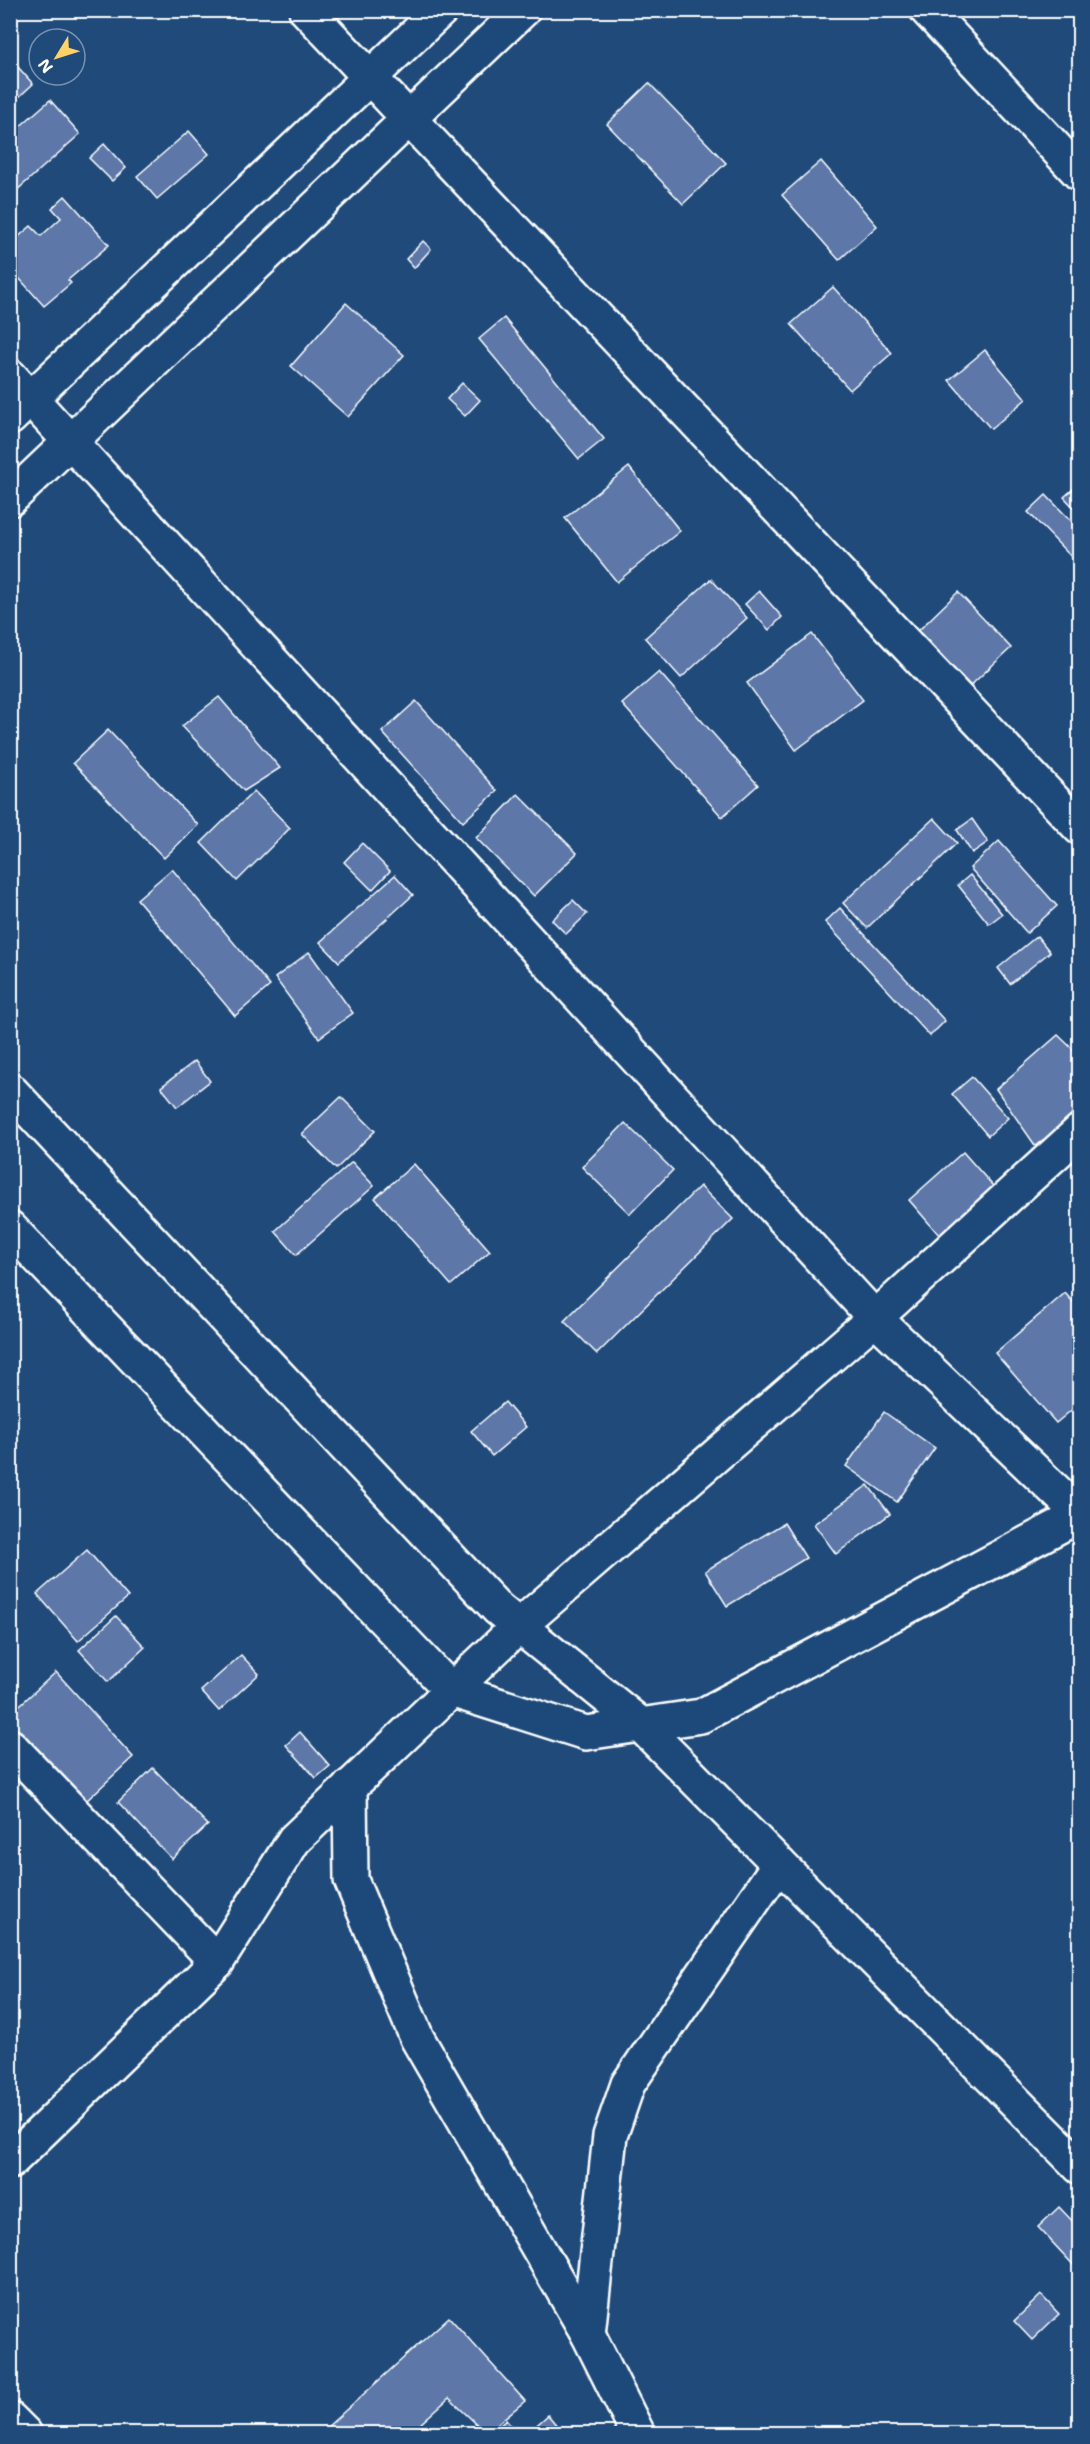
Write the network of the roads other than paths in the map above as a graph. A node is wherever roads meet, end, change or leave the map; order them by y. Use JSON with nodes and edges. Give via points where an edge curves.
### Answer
{"nodes":[{"id":1,"x":306,"y":10,"type":"edge"},
{"id":2,"x":441,"y":10,"type":"edge"},
{"id":3,"x":523,"y":10,"type":"edge"},
{"id":4,"x":927,"y":10,"type":"edge"},
{"id":5,"x":371,"y":77,"type":"junction"},
{"id":6,"x":410,"y":118,"type":"junction"},
{"id":7,"x":1080,"y":174,"type":"edge"},
{"id":8,"x":17,"y":397,"type":"edge"},
{"id":9,"x":71,"y":441,"type":"junction"},
{"id":10,"x":10,"y":499,"type":"edge"},
{"id":11,"x":1080,"y":828,"type":"edge"},
{"id":12,"x":10,"y":1090,"type":"edge"},
{"id":13,"x":1080,"y":1131,"type":"edge"},
{"id":14,"x":10,"y":1228,"type":"edge"},
{"id":15,"x":875,"y":1318,"type":"junction"},
{"id":16,"x":1080,"y":1514,"type":"edge"},
{"id":17,"x":519,"y":1626,"type":"junction"},
{"id":18,"x":451,"y":1690,"type":"junction"},
{"id":19,"x":640,"y":1724,"type":"junction"},
{"id":20,"x":10,"y":1746,"type":"edge"},
{"id":21,"x":350,"y":1786,"type":"junction"},
{"id":22,"x":779,"y":1864,"type":"junction"},
{"id":23,"x":217,"y":1962,"type":"junction"},
{"id":24,"x":10,"y":2162,"type":"edge"},
{"id":25,"x":1080,"y":2167,"type":"edge"},
{"id":26,"x":588,"y":2334,"type":"junction"},
{"id":27,"x":10,"y":2419,"type":"edge"},
{"id":28,"x":25,"y":2433,"type":"edge"},
{"id":29,"x":638,"y":2433,"type":"edge"}],
"edges":[{"from":1,"to":5,"type":"street"},
{"from":2,"to":5,"type":"street"},
{"from":3,"to":6,"type":"street"},
{"from":4,"to":7,"type":"street"},
{"from":5,"to":6,"type":"street"},
{"from":5,"to":8,"type":"street"},
{"from":6,"to":9,"type":"street"},
{"from":6,"to":11,"type":"street"},
{"from":8,"to":9,"type":"street"},
{"from":9,"to":10,"type":"street"},
{"from":9,"to":15,"type":"street"},
{"from":12,"to":17,"type":"street","via":[[498,1609]]},
{"from":13,"to":15,"type":"street"},
{"from":14,"to":18,"type":"street"},
{"from":15,"to":16,"type":"street"},
{"from":15,"to":17,"type":"street"},
{"from":16,"to":19,"type":"street","via":[[701,1716]]},
{"from":17,"to":18,"type":"street"},
{"from":17,"to":19,"type":"street"},
{"from":18,"to":19,"type":"street","via":[[586,1733]]},
{"from":18,"to":21,"type":"street"},
{"from":19,"to":22,"type":"street"},
{"from":20,"to":23,"type":"street"},
{"from":21,"to":23,"type":"street","via":[[294,1840]]},
{"from":21,"to":26,"type":"street","via":[[351,1880],[417,2038]]},
{"from":22,"to":25,"type":"street"},
{"from":22,"to":26,"type":"street","via":[[628,2084],[610,2136]]},
{"from":23,"to":24,"type":"street"},
{"from":26,"to":29,"type":"street"},
{"from":27,"to":28,"type":"street"}]}
